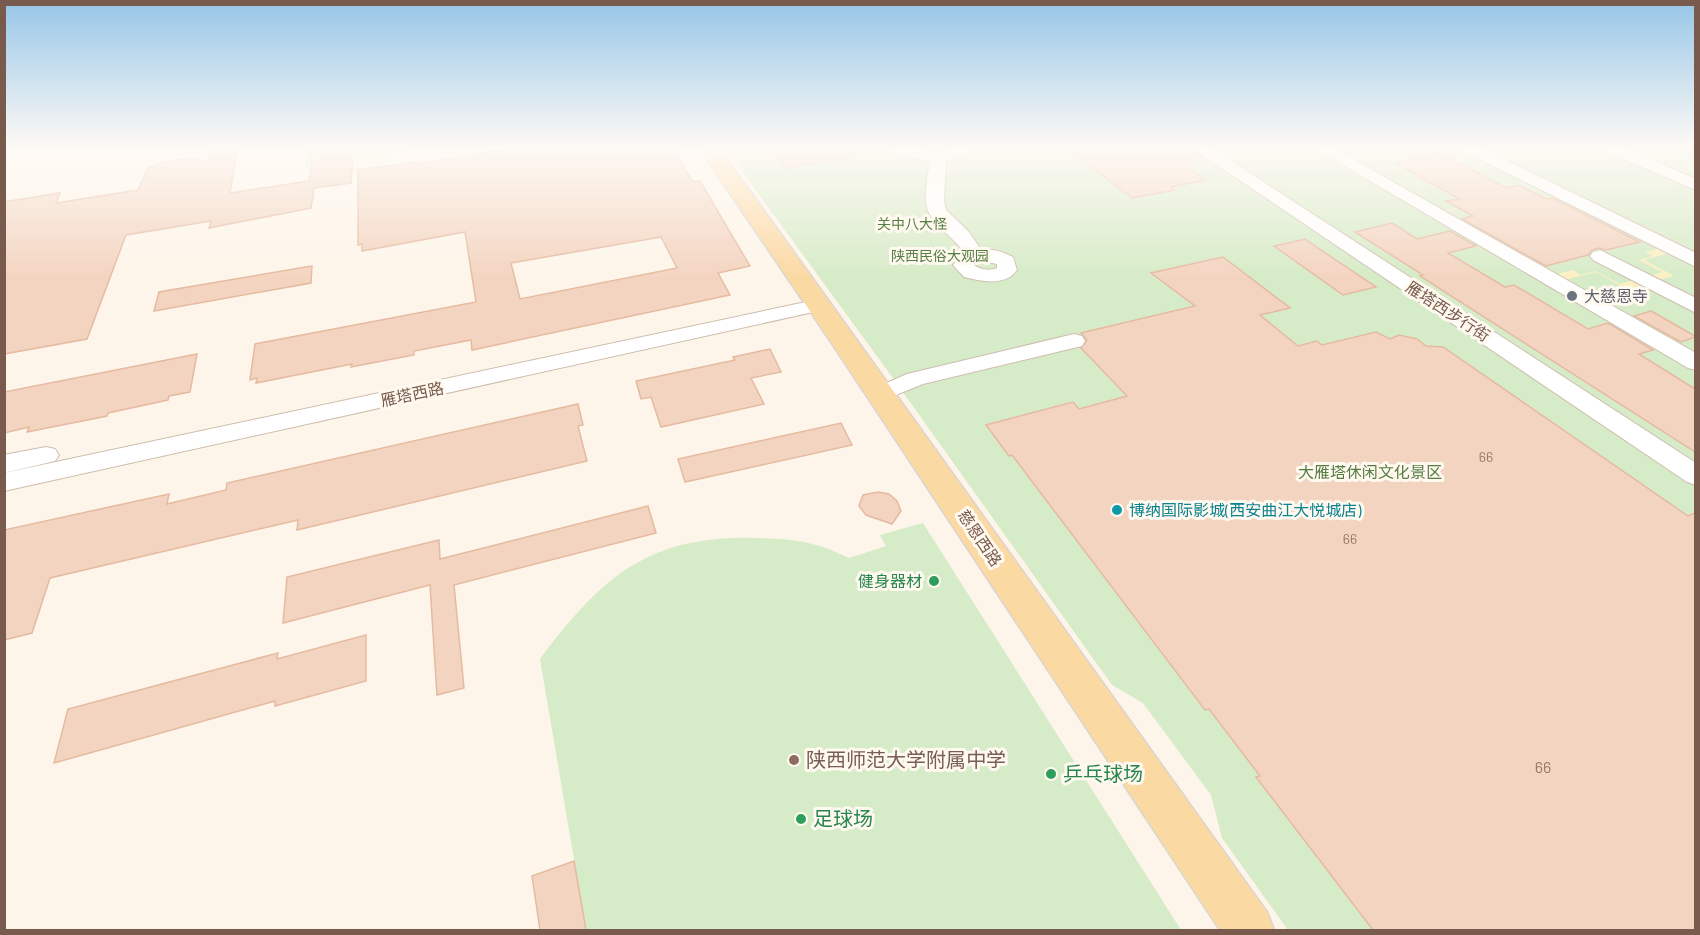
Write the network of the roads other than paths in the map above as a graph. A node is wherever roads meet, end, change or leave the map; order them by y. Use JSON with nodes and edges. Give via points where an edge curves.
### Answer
{"nodes":[{"id":1,"x":740,"y":192,"type":"edge"},
{"id":2,"x":936,"y":192,"type":"edge"},
{"id":3,"x":1266,"y":192,"type":"edge"},
{"id":4,"x":1398,"y":192,"type":"edge"},
{"id":5,"x":1556,"y":192,"type":"edge"},
{"id":6,"x":975,"y":255,"type":"dead end"},
{"id":7,"x":1600,"y":256,"type":"dead end"},
{"id":8,"x":1695,"y":261,"type":"edge"},
{"id":9,"x":816,"y":300,"type":"junction"},
{"id":10,"x":1695,"y":307,"type":"edge"},
{"id":11,"x":1074,"y":341,"type":"dead end"},
{"id":12,"x":1695,"y":363,"type":"edge"},
{"id":13,"x":881,"y":394,"type":"dead end"},
{"id":14,"x":4,"y":464,"type":"edge"},
{"id":15,"x":1695,"y":476,"type":"edge"},
{"id":16,"x":4,"y":482,"type":"edge"},
{"id":17,"x":1249,"y":930,"type":"edge"}],
"edges":[{"from":1,"to":9,"type":"main road","name":"慈恩西路"},
{"from":2,"to":6,"type":"street","via":[[937,212]]},
{"from":3,"to":15,"type":"street","name":"雁塔西步行街"},
{"from":4,"to":12,"type":"street"},
{"from":5,"to":8,"type":"street"},
{"from":7,"to":10,"type":"street"},
{"from":9,"to":14,"type":"street","name":"雁塔西路"},
{"from":9,"to":16,"type":"street","name":"雁塔西路"},
{"from":9,"to":17,"type":"main road","name":"慈恩西路"},
{"from":11,"to":13,"type":"street","via":[[915,379]]}]}
